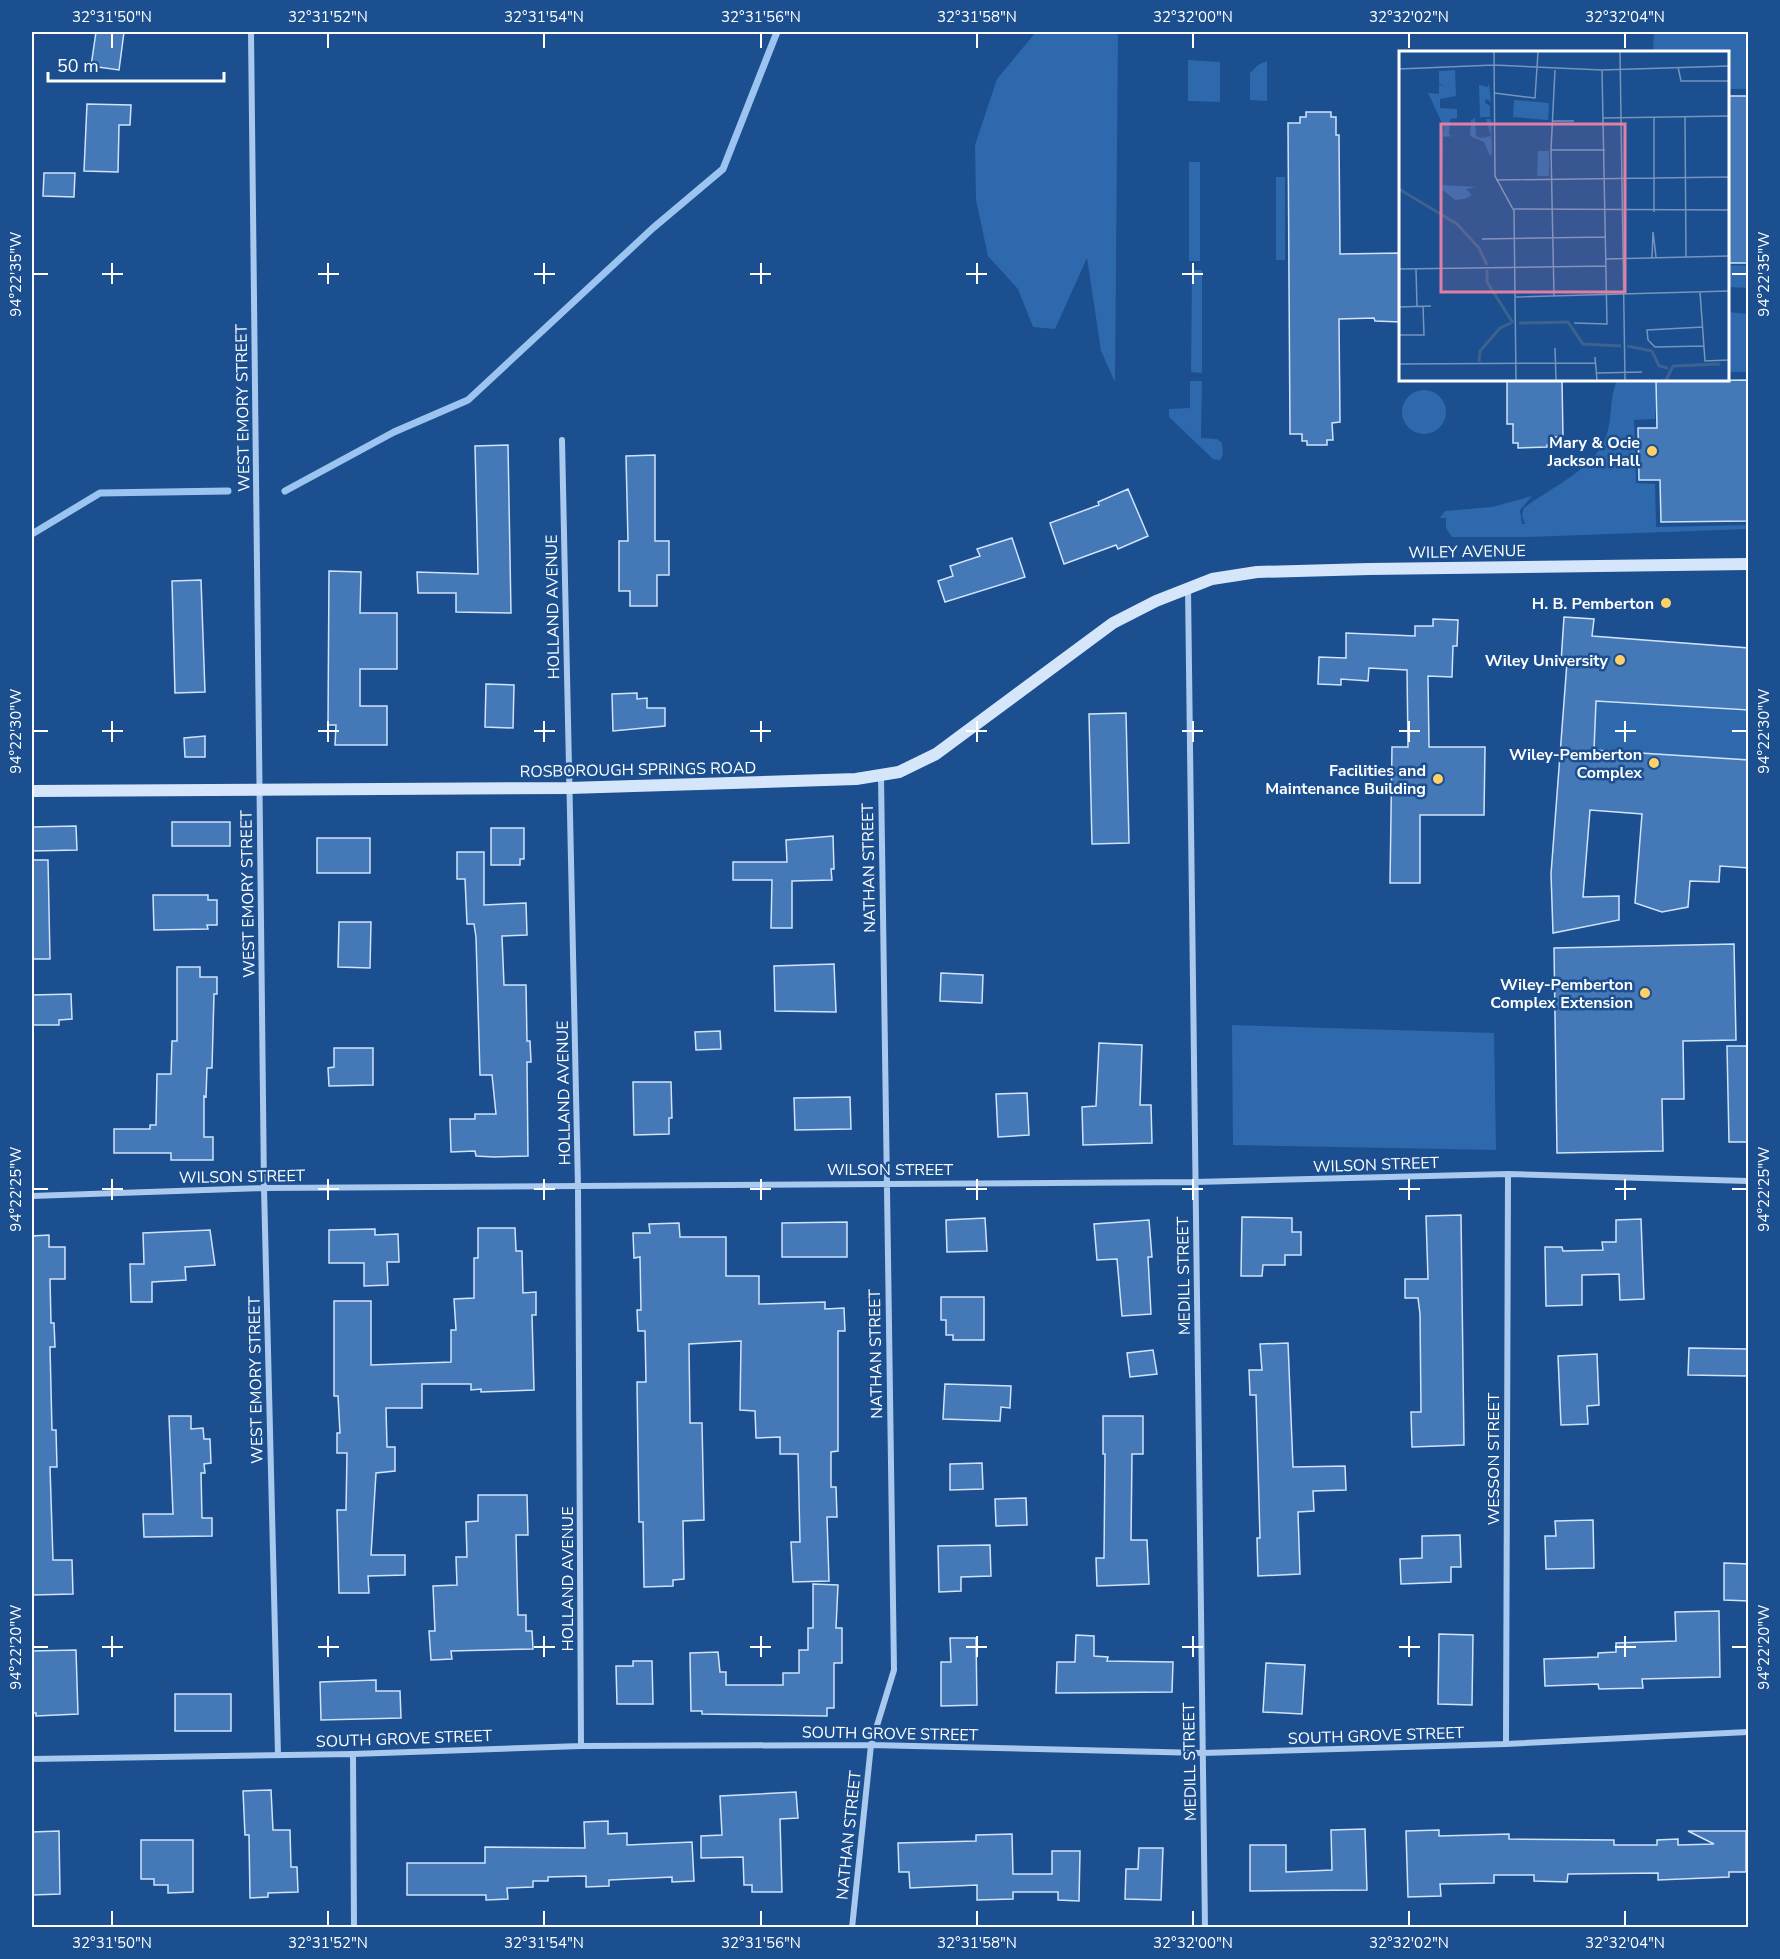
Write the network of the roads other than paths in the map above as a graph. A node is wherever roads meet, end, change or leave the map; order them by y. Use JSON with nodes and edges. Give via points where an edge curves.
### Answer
{"nodes":[{"id":1,"x":251,"y":32,"type":"edge"},
{"id":2,"x":562,"y":440,"type":"dead end"},
{"id":3,"x":1749,"y":564,"type":"edge"},
{"id":4,"x":1188,"y":588,"type":"junction"},
{"id":5,"x":881,"y":776,"type":"junction"},
{"id":6,"x":570,"y":788,"type":"junction"},
{"id":7,"x":259,"y":790,"type":"junction"},
{"id":8,"x":32,"y":791,"type":"edge"},
{"id":9,"x":1508,"y":1174,"type":"junction"},
{"id":10,"x":1749,"y":1181,"type":"edge"},
{"id":11,"x":885,"y":1182,"type":"junction"},
{"id":12,"x":1195,"y":1182,"type":"junction"},
{"id":13,"x":578,"y":1186,"type":"junction"},
{"id":14,"x":264,"y":1188,"type":"junction"},
{"id":15,"x":32,"y":1196,"type":"edge"},
{"id":16,"x":1749,"y":1732,"type":"edge"},
{"id":17,"x":1506,"y":1744,"type":"junction"},
{"id":18,"x":871,"y":1745,"type":"junction"},
{"id":19,"x":581,"y":1746,"type":"junction"},
{"id":20,"x":1203,"y":1753,"type":"junction"},
{"id":21,"x":353,"y":1754,"type":"junction"},
{"id":22,"x":278,"y":1755,"type":"junction"},
{"id":23,"x":32,"y":1760,"type":"edge"},
{"id":24,"x":354,"y":1928,"type":"edge"},
{"id":25,"x":641,"y":1928,"type":"edge"},
{"id":26,"x":783,"y":1928,"type":"edge"},
{"id":27,"x":852,"y":1928,"type":"edge"},
{"id":28,"x":1205,"y":1928,"type":"edge"}],
"edges":[{"from":1,"to":7,"type":"street","name":"WEST EMORY STREET"},
{"from":2,"to":6,"type":"street","name":"HOLLAND AVENUE"},
{"from":3,"to":4,"type":"street","name":"WILEY AVENUE","via":[[1280,571],[1231,575]]},
{"from":4,"to":5,"type":"street","name":"ROSBOROUGH SPRINGS ROAD","via":[[1134,611],[1089,638],[936,754]]},
{"from":4,"to":12,"type":"street","name":"MEDILL STREET"},
{"from":5,"to":6,"type":"street","name":"ROSBOROUGH SPRINGS ROAD"},
{"from":5,"to":11,"type":"street","name":"NATHAN STREET"},
{"from":6,"to":7,"type":"street","name":"ROSBOROUGH SPRINGS ROAD"},
{"from":6,"to":13,"type":"street","name":"HOLLAND AVENUE"},
{"from":7,"to":8,"type":"street","name":"ROSBOROUGH SPRINGS ROAD"},
{"from":7,"to":14,"type":"street","name":"WEST EMORY STREET"},
{"from":9,"to":10,"type":"street","name":"WILSON STREET"},
{"from":9,"to":12,"type":"street","name":"WILSON STREET"},
{"from":9,"to":17,"type":"street","name":"WESSON STREET"},
{"from":11,"to":12,"type":"street","name":"WILSON STREET"},
{"from":11,"to":13,"type":"street","name":"WILSON STREET"},
{"from":11,"to":18,"type":"street","name":"NATHAN STREET","via":[[894,1670]]},
{"from":12,"to":20,"type":"street","name":"MEDILL STREET"},
{"from":13,"to":14,"type":"street","name":"WILSON STREET"},
{"from":13,"to":19,"type":"street","name":"HOLLAND AVENUE"},
{"from":14,"to":15,"type":"street","name":"WILSON STREET"},
{"from":14,"to":22,"type":"street","name":"WEST EMORY STREET"},
{"from":16,"to":17,"type":"street","name":"SOUTH GROVE STREET"},
{"from":17,"to":20,"type":"street","name":"SOUTH GROVE STREET"},
{"from":18,"to":19,"type":"street","name":"SOUTH GROVE STREET"},
{"from":18,"to":20,"type":"street","name":"SOUTH GROVE STREET"},
{"from":18,"to":27,"type":"street","name":"NATHAN STREET"},
{"from":19,"to":21,"type":"street","name":"SOUTH GROVE STREET"},
{"from":20,"to":28,"type":"street","name":"MEDILL STREET"},
{"from":21,"to":22,"type":"street","name":"SOUTH GROVE STREET"},
{"from":21,"to":24,"type":"street"},
{"from":22,"to":23,"type":"street","name":"SOUTH GROVE STREET"},
{"from":25,"to":26,"type":"street"}]}
